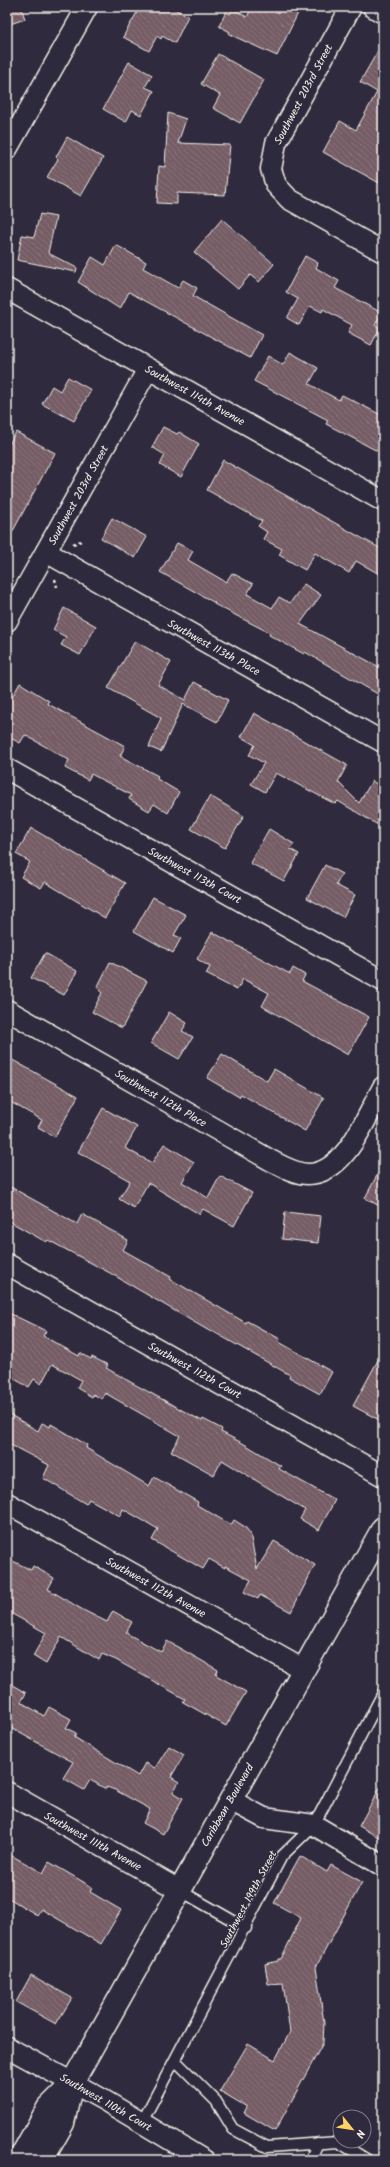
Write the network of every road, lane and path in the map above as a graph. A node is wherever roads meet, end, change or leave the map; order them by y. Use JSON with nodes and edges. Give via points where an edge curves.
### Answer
{"nodes":[{"id":1,"x":87,"y":7,"type":"edge"},
{"id":2,"x":351,"y":7,"type":"edge"},
{"id":3,"x":373,"y":7,"type":"edge"},
{"id":4,"x":383,"y":12,"type":"edge"},
{"id":5,"x":7,"y":149,"type":"edge"},
{"id":6,"x":383,"y":252,"type":"edge"},
{"id":7,"x":7,"y":289,"type":"edge"},
{"id":8,"x":148,"y":369,"type":"junction"},
{"id":9,"x":383,"y":501,"type":"edge"},
{"id":10,"x":81,"y":541,"type":"dead end"},
{"id":11,"x":73,"y":544,"type":"dead end"},
{"id":12,"x":46,"y":552,"type":"junction"},
{"id":13,"x":55,"y":578,"type":"dead end"},
{"id":14,"x":57,"y":587,"type":"dead end"},
{"id":15,"x":7,"y":621,"type":"edge"},
{"id":16,"x":383,"y":742,"type":"edge"},
{"id":17,"x":7,"y":769,"type":"edge"},
{"id":18,"x":383,"y":981,"type":"edge"},
{"id":19,"x":7,"y":1010,"type":"edge"},
{"id":20,"x":383,"y":1087,"type":"edge"},
{"id":21,"x":7,"y":1264,"type":"edge"},
{"id":22,"x":383,"y":1476,"type":"edge"},
{"id":23,"x":7,"y":1503,"type":"edge"},
{"id":24,"x":383,"y":1528,"type":"edge"},
{"id":25,"x":304,"y":1670,"type":"junction"},
{"id":26,"x":383,"y":1693,"type":"edge"},
{"id":27,"x":7,"y":1792,"type":"edge"},
{"id":28,"x":230,"y":1800,"type":"junction"},
{"id":29,"x":314,"y":1825,"type":"junction"},
{"id":30,"x":383,"y":1866,"type":"edge"},
{"id":31,"x":179,"y":1890,"type":"junction"},
{"id":32,"x":246,"y":1928,"type":"junction"},
{"id":33,"x":7,"y":2047,"type":"edge"},
{"id":34,"x":175,"y":2060,"type":"junction"},
{"id":35,"x":72,"y":2083,"type":"junction"},
{"id":36,"x":142,"y":2122,"type":"junction"},
{"id":37,"x":318,"y":2143,"type":"junction"},
{"id":38,"x":183,"y":2154,"type":"edge"},
{"id":39,"x":19,"y":2160,"type":"edge"},
{"id":40,"x":42,"y":2160,"type":"edge"},
{"id":41,"x":204,"y":2160,"type":"edge"},
{"id":42,"x":310,"y":2160,"type":"edge"},
{"id":43,"x":368,"y":2160,"type":"edge"}],
"edges":[{"from":1,"to":5,"type":"street"},
{"from":2,"to":6,"type":"street","name":"Southwest 203rd Street","via":[[276,143],[271,170],[276,186],[289,199]]},
{"from":3,"to":4,"type":"street"},
{"from":7,"to":8,"type":"street","name":"Southwest 114th Avenue"},
{"from":8,"to":9,"type":"street","name":"Southwest 114th Avenue"},
{"from":8,"to":12,"type":"street","name":"Southwest 203rd Street"},
{"from":10,"to":11,"type":"path"},
{"from":12,"to":15,"type":"street","name":"Southwest 203rd Street"},
{"from":12,"to":16,"type":"street","name":"Southwest 113th Place"},
{"from":13,"to":14,"type":"path"},
{"from":17,"to":18,"type":"street","name":"Southwest 113th Court"},
{"from":19,"to":20,"type":"street","name":"Southwest 112th Place","via":[[270,1160],[296,1172],[319,1173],[337,1162],[345,1154]]},
{"from":21,"to":22,"type":"street","name":"Southwest 112th Court"},
{"from":23,"to":25,"type":"street","name":"Southwest 112th Avenue"},
{"from":24,"to":25,"type":"street","name":"Caribbean Boulevard"},
{"from":25,"to":28,"type":"street","name":"Caribbean Boulevard"},
{"from":26,"to":29,"type":"lane","name":"Southwest 199th Street"},
{"from":27,"to":31,"type":"street","name":"Southwest 111th Avenue"},
{"from":28,"to":29,"type":"street","via":[[264,1818]]},
{"from":28,"to":31,"type":"street","name":"Caribbean Boulevard"},
{"from":29,"to":30,"type":"street"},
{"from":29,"to":32,"type":"lane","name":"Southwest 199th Street","via":[[282,1856]]},
{"from":31,"to":32,"type":"lane"},
{"from":31,"to":35,"type":"street","name":"Caribbean Boulevard"},
{"from":32,"to":34,"type":"lane","name":"Southwest 199th Street"},
{"from":33,"to":35,"type":"street","name":"Southwest 110th Court"},
{"from":34,"to":36,"type":"lane","name":"Southwest 199th Street"},
{"from":34,"to":37,"type":"lane","via":[[216,2101],[233,2130],[267,2147]]},
{"from":35,"to":36,"type":"street","name":"Southwest 110th Court"},
{"from":35,"to":39,"type":"street","name":"Caribbean Boulevard","via":[[48,2108]]},
{"from":35,"to":40,"type":"street","name":"Caribbean Boulevard","via":[[63,2123]]},
{"from":36,"to":38,"type":"street","name":"Southwest 110th Court"},
{"from":37,"to":42,"type":"lane"},
{"from":37,"to":43,"type":"lane","via":[[338,2142]]},
{"from":38,"to":41,"type":"street","name":"Southwest 110th Court"}]}
